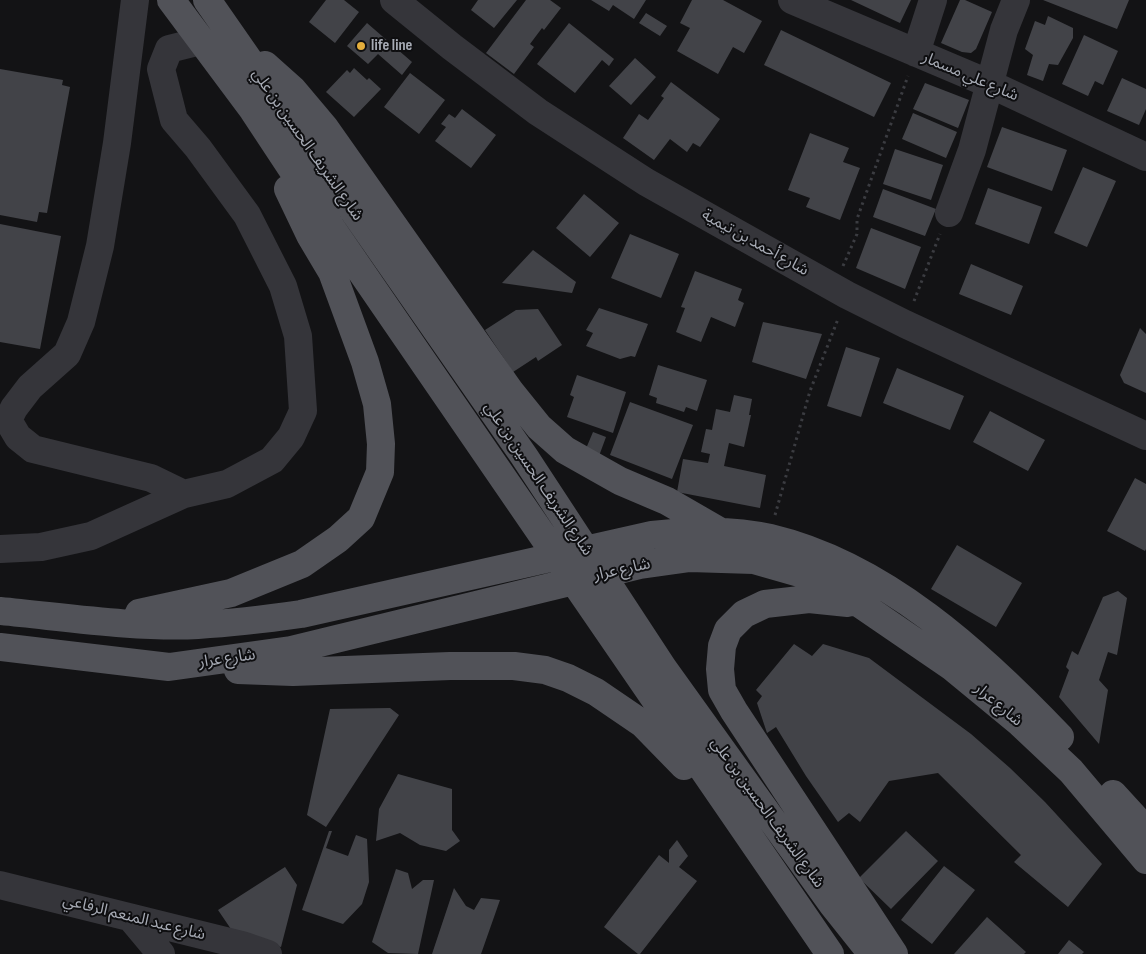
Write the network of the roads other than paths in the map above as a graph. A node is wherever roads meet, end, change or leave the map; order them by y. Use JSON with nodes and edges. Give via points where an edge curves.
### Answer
{"nodes":[{"id":1,"x":135,"y":0,"type":"edge"},
{"id":2,"x":171,"y":0,"type":"edge"},
{"id":3,"x":208,"y":0,"type":"edge"},
{"id":4,"x":394,"y":0,"type":"edge"},
{"id":5,"x":934,"y":0,"type":"edge"},
{"id":6,"x":1016,"y":0,"type":"edge"},
{"id":7,"x":797,"y":1,"type":"edge"},
{"id":8,"x":226,"y":28,"type":"junction"},
{"id":9,"x":201,"y":41,"type":"junction"},
{"id":10,"x":916,"y":53,"type":"junction"},
{"id":11,"x":990,"y":84,"type":"junction"},
{"id":12,"x":253,"y":110,"type":"junction"},
{"id":13,"x":1143,"y":148,"type":"edge"},
{"id":14,"x":949,"y":213,"type":"road end"},
{"id":15,"x":1146,"y":436,"type":"edge"},
{"id":16,"x":184,"y":494,"type":"junction"},
{"id":17,"x":721,"y":532,"type":"junction"},
{"id":18,"x":0,"y":549,"type":"edge"},
{"id":19,"x":860,"y":604,"type":"junction"},
{"id":20,"x":0,"y":611,"type":"edge"},
{"id":21,"x":102,"y":620,"type":"junction"},
{"id":22,"x":0,"y":647,"type":"edge"},
{"id":23,"x":169,"y":667,"type":"junction"},
{"id":24,"x":734,"y":817,"type":"junction"},
{"id":25,"x":1146,"y":830,"type":"edge"},
{"id":26,"x":1146,"y":860,"type":"edge"},
{"id":27,"x":0,"y":885,"type":"edge"},
{"id":28,"x":131,"y":918,"type":"junction"},
{"id":29,"x":238,"y":950,"type":"edge"},
{"id":30,"x":161,"y":954,"type":"edge"},
{"id":31,"x":268,"y":954,"type":"edge"},
{"id":32,"x":830,"y":954,"type":"edge"},
{"id":33,"x":872,"y":954,"type":"edge"},
{"id":34,"x":894,"y":954,"type":"edge"}],
"edges":[{"from":1,"to":16,"type":"street","via":[[116,152],[100,246],[81,322],[66,354],[30,387],[8,420],[18,437],[34,449],[152,478]]},
{"from":2,"to":9,"type":"main road","name":"شارع الشريف الحسين بن علي"},
{"from":3,"to":8,"type":"main road","name":"شارع الشريف الحسين بن علي"},
{"from":4,"to":15,"type":"street","name":"شارع أحمد بن تيمية","via":[[538,112],[646,182],[905,324]]},
{"from":5,"to":10,"type":"street"},
{"from":6,"to":11,"type":"street","via":[[1004,30]]},
{"from":7,"to":10,"type":"street","name":"شارع علي مسمار"},
{"from":8,"to":17,"type":"main road","via":[[293,90],[325,128],[510,391],[539,427],[565,450]]},
{"from":8,"to":33,"type":"main road","name":"شارع الشريف الحسين بن علي","via":[[524,456],[663,668],[833,905]]},
{"from":9,"to":12,"type":"main road","name":"شارع الشريف الحسين بن علي"},
{"from":9,"to":16,"type":"street","via":[[169,48],[161,69],[174,120],[247,215],[283,286],[298,336],[303,411],[292,437],[272,460],[227,484]]},
{"from":10,"to":11,"type":"street","name":"شارع علي مسمار"},
{"from":11,"to":13,"type":"street","name":"شارع علي مسمار"},
{"from":11,"to":14,"type":"street","via":[[972,150]]},
{"from":12,"to":21,"type":"main road","via":[[310,235],[332,272],[365,362],[377,404],[380,472],[361,518],[302,564],[231,593]]},
{"from":12,"to":24,"type":"main road","name":"شارع الشريف الحسين بن علي"},
{"from":16,"to":18,"type":"street","via":[[91,536],[41,546]]},
{"from":17,"to":21,"type":"main road","name":"شارع عرار","via":[[684,532],[628,540],[300,614],[197,625]]},
{"from":17,"to":25,"type":"main road","name":"شارع عرار","via":[[769,538],[798,546],[872,579],[940,625],[1018,692]]},
{"from":19,"to":23,"type":"main road","name":"شارع عرار","via":[[803,574],[754,560],[690,558],[640,565],[291,650]]},
{"from":19,"to":26,"type":"main road","name":"شارع عرار","via":[[952,667],[1020,723],[1071,771]]},
{"from":19,"to":34,"type":"main road","via":[[809,599],[765,604],[744,614],[728,630],[722,646],[722,690]]},
{"from":20,"to":21,"type":"main road","name":"شارع عرار"},
{"from":22,"to":23,"type":"main road","name":"شارع عرار"},
{"from":23,"to":24,"type":"main road","via":[[293,672],[450,666],[514,666],[545,670],[596,692],[643,724]]},
{"from":24,"to":32,"type":"main road","name":"شارع الشريف الحسين بن علي"},
{"from":27,"to":28,"type":"street","name":"شارع عبد المنعم الرفاعي"},
{"from":28,"to":29,"type":"street","name":"شارع عبد المنعم الرفاعي"},
{"from":28,"to":30,"type":"street"},
{"from":29,"to":31,"type":"street","name":"شارع عبد المنعم الرفاعي"}]}
